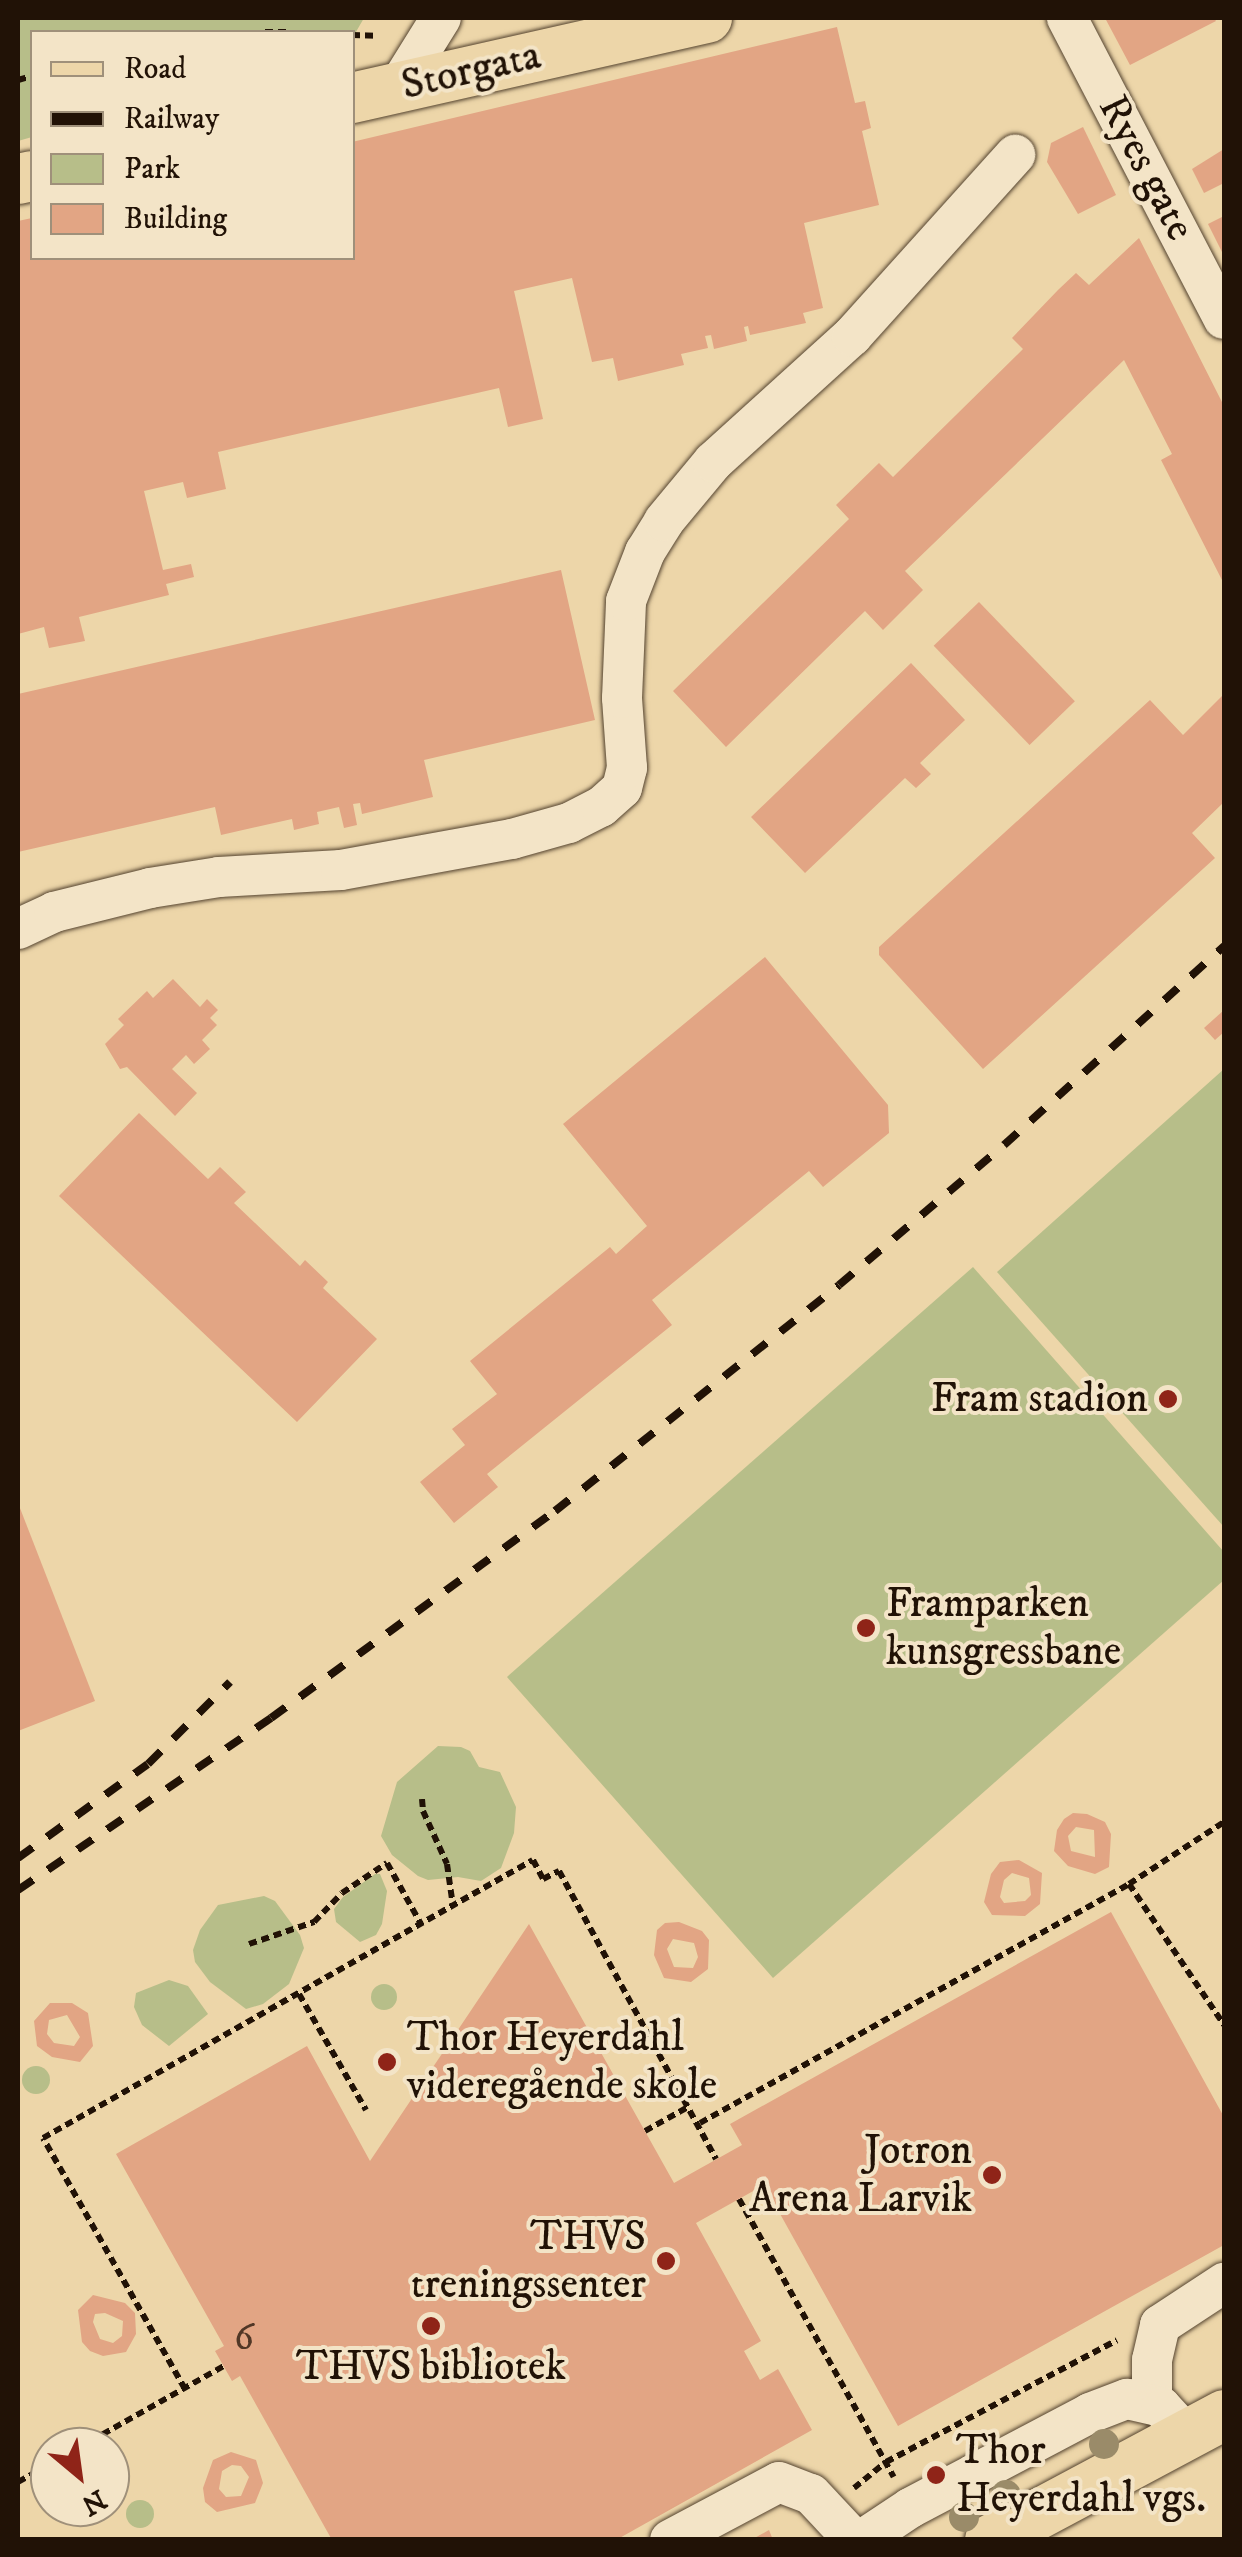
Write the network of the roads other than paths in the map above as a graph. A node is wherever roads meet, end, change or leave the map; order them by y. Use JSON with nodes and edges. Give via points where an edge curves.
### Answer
{"nodes":[{"id":1,"x":440,"y":18,"type":"edge"},
{"id":2,"x":707,"y":18,"type":"edge"},
{"id":3,"x":1068,"y":18,"type":"edge"},
{"id":4,"x":375,"y":93,"type":"edge"},
{"id":5,"x":1016,"y":155,"type":"dead end"},
{"id":6,"x":1224,"y":319,"type":"edge"},
{"id":7,"x":18,"y":929,"type":"edge"},
{"id":8,"x":1224,"y":2283,"type":"edge"},
{"id":9,"x":1188,"y":2417,"type":"edge"},
{"id":10,"x":841,"y":2525,"type":"edge"},
{"id":11,"x":670,"y":2540,"type":"edge"},
{"id":12,"x":862,"y":2540,"type":"edge"},
{"id":13,"x":990,"y":2540,"type":"edge"}],
"edges":[{"from":1,"to":4,"type":"street"},
{"from":2,"to":4,"type":"main road","name":"Storgata"},
{"from":3,"to":6,"type":"street","name":"Ryes gate"},
{"from":5,"to":7,"type":"street","via":[[852,336],[713,462],[664,521],[626,601],[627,768],[622,788],[601,807],[569,823],[477,846],[341,870],[150,888],[54,912]]},
{"from":8,"to":9,"type":"street","via":[[1160,2324],[1152,2360]]},
{"from":9,"to":12,"type":"street","via":[[1127,2399],[1102,2408]]},
{"from":9,"to":13,"type":"main road"},
{"from":10,"to":11,"type":"street","via":[[811,2494],[780,2482]]}]}
